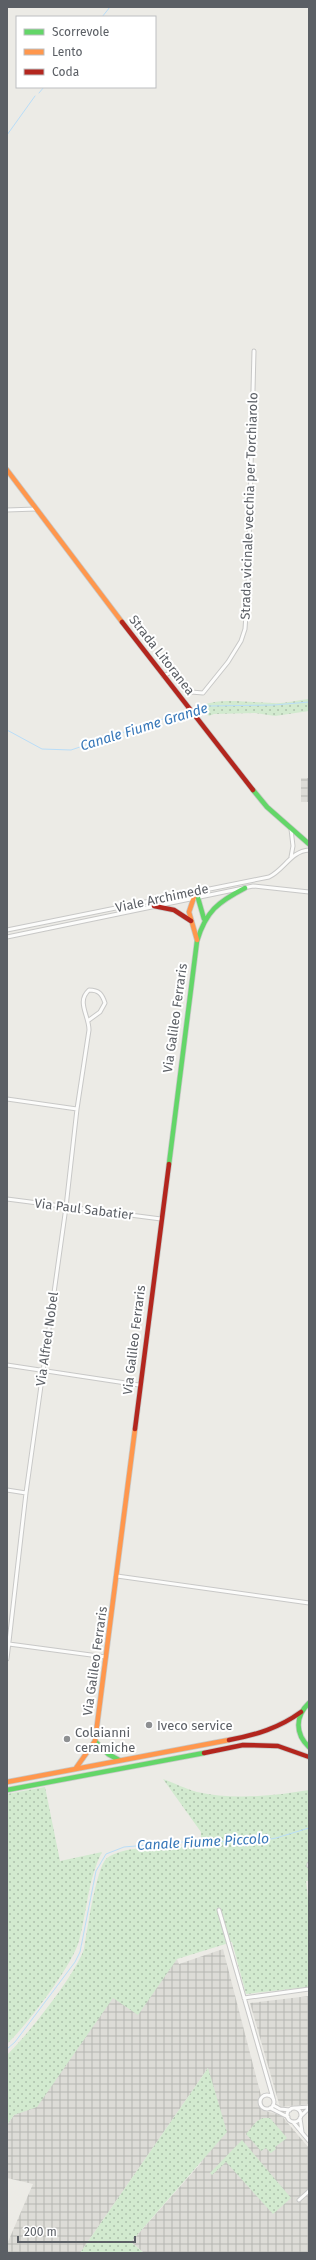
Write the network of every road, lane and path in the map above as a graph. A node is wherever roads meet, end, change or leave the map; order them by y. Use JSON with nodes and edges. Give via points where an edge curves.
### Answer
{"nodes":[{"id":1,"x":254,"y":351,"type":"dead end"},
{"id":2,"x":7,"y":470,"type":"edge"},
{"id":3,"x":36,"y":509,"type":"junction"},
{"id":4,"x":7,"y":510,"type":"edge"},
{"id":5,"x":163,"y":676,"type":"junction"},
{"id":6,"x":291,"y":829,"type":"junction"},
{"id":7,"x":309,"y":844,"type":"edge"},
{"id":8,"x":309,"y":850,"type":"edge"},
{"id":9,"x":290,"y":858,"type":"junction"},
{"id":10,"x":245,"y":888,"type":"junction"},
{"id":11,"x":196,"y":891,"type":"junction"},
{"id":12,"x":309,"y":892,"type":"edge"},
{"id":13,"x":195,"y":898,"type":"junction"},
{"id":14,"x":154,"y":906,"type":"junction"},
{"id":15,"x":204,"y":919,"type":"junction"},
{"id":16,"x":191,"y":921,"type":"junction"},
{"id":17,"x":7,"y":930,"type":"edge"},
{"id":18,"x":7,"y":937,"type":"edge"},
{"id":19,"x":197,"y":941,"type":"junction"},
{"id":20,"x":89,"y":1020,"type":"junction"},
{"id":21,"x":7,"y":1099,"type":"edge"},
{"id":22,"x":77,"y":1109,"type":"junction"},
{"id":23,"x":7,"y":1199,"type":"edge"},
{"id":24,"x":66,"y":1207,"type":"junction"},
{"id":25,"x":161,"y":1219,"type":"junction"},
{"id":26,"x":7,"y":1365,"type":"edge"},
{"id":27,"x":43,"y":1370,"type":"junction"},
{"id":28,"x":139,"y":1385,"type":"junction"},
{"id":29,"x":7,"y":1490,"type":"edge"},
{"id":30,"x":26,"y":1493,"type":"junction"},
{"id":31,"x":117,"y":1576,"type":"junction"},
{"id":32,"x":309,"y":1603,"type":"edge"},
{"id":33,"x":9,"y":1644,"type":"junction"},
{"id":34,"x":106,"y":1657,"type":"junction"},
{"id":35,"x":7,"y":1659,"type":"edge"},
{"id":36,"x":309,"y":1703,"type":"edge"},
{"id":37,"x":301,"y":1712,"type":"junction"},
{"id":38,"x":95,"y":1741,"type":"junction"},
{"id":39,"x":307,"y":1746,"type":"edge"},
{"id":40,"x":309,"y":1756,"type":"edge"},
{"id":41,"x":119,"y":1760,"type":"junction"},
{"id":42,"x":76,"y":1768,"type":"junction"},
{"id":43,"x":7,"y":1782,"type":"edge"},
{"id":44,"x":7,"y":1790,"type":"edge"},
{"id":45,"x":219,"y":1910,"type":"dead end"},
{"id":46,"x":309,"y":1989,"type":"edge"},
{"id":47,"x":244,"y":1998,"type":"junction"},
{"id":48,"x":269,"y":2087,"type":"junction"},
{"id":49,"x":266,"y":2095,"type":"junction"},
{"id":50,"x":273,"y":2098,"type":"junction"},
{"id":51,"x":273,"y":2105,"type":"junction"},
{"id":52,"x":309,"y":2107,"type":"edge"},
{"id":53,"x":270,"y":2108,"type":"junction"},
{"id":54,"x":294,"y":2108,"type":"junction"},
{"id":55,"x":290,"y":2110,"type":"junction"},
{"id":56,"x":288,"y":2117,"type":"junction"},
{"id":57,"x":301,"y":2117,"type":"junction"},
{"id":58,"x":293,"y":2122,"type":"junction"},
{"id":59,"x":302,"y":2132,"type":"junction"},
{"id":60,"x":309,"y":2141,"type":"edge"},
{"id":61,"x":309,"y":2191,"type":"edge"},
{"id":62,"x":299,"y":2200,"type":"dead end"}],
"edges":[{"from":1,"to":5,"type":"street","name":"Strada vicinale vecchia per Torchiarolo","via":[[245,630],[231,656],[203,693],[190,692],[177,674],[172,672]]},
{"from":2,"to":3,"type":"street","name":"Strada Litoranea"},
{"from":3,"to":4,"type":"street"},
{"from":3,"to":5,"type":"street","name":"Strada Litoranea"},
{"from":5,"to":6,"type":"street","name":"Strada Litoranea","via":[[265,805]]},
{"from":6,"to":7,"type":"street","name":"Strada Litoranea"},
{"from":6,"to":9,"type":"street","via":[[294,846]]},
{"from":8,"to":9,"type":"street","name":"Viale Archimede"},
{"from":9,"to":11,"type":"street","name":"Viale Archimede","via":[[278,872],[268,877]]},
{"from":10,"to":12,"type":"street","name":"Viale Archimede","via":[[271,886]]},
{"from":10,"to":13,"type":"street","name":"Viale Archimede"},
{"from":10,"to":15,"type":"street","name":"Via Galileo Ferraris","via":[[224,897]]},
{"from":11,"to":13,"type":"street","name":"Via Galileo Ferraris"},
{"from":11,"to":17,"type":"street","name":"Viale Archimede"},
{"from":13,"to":14,"type":"street","name":"Viale Archimede"},
{"from":13,"to":15,"type":"street"},
{"from":13,"to":16,"type":"street","name":"Via Galileo Ferraris","via":[[189,912]]},
{"from":14,"to":16,"type":"street","via":[[171,908],[184,914]]},
{"from":14,"to":18,"type":"street","name":"Viale Archimede"},
{"from":15,"to":19,"type":"street","name":"Via Galileo Ferraris"},
{"from":16,"to":19,"type":"street","name":"Via Galileo Ferraris"},
{"from":19,"to":25,"type":"street","name":"Via Galileo Ferraris"},
{"from":20,"to":20,"type":"street","name":"Via Alfred Nobel","via":[[83,1008],[84,994],[89,990],[96,990],[105,1003],[100,1012]]},
{"from":20,"to":22,"type":"street","name":"Via Alfred Nobel"},
{"from":21,"to":22,"type":"street"},
{"from":22,"to":24,"type":"street","name":"Via Alfred Nobel"},
{"from":23,"to":24,"type":"street","name":"Via Paul Sabatier"},
{"from":24,"to":25,"type":"street","name":"Via Paul Sabatier"},
{"from":24,"to":27,"type":"street","name":"Via Alfred Nobel"},
{"from":25,"to":28,"type":"street","name":"Via Galileo Ferraris"},
{"from":26,"to":27,"type":"street"},
{"from":27,"to":28,"type":"street"},
{"from":27,"to":30,"type":"street","name":"Via Alfred Nobel"},
{"from":28,"to":31,"type":"street","name":"Via Galileo Ferraris"},
{"from":29,"to":30,"type":"street"},
{"from":30,"to":33,"type":"street","name":"Via Alfred Nobel"},
{"from":31,"to":32,"type":"street"},
{"from":31,"to":34,"type":"street","name":"Via Galileo Ferraris"},
{"from":33,"to":34,"type":"street"},
{"from":33,"to":35,"type":"street","name":"Via Alfred Nobel"},
{"from":34,"to":38,"type":"street","name":"Via Galileo Ferraris"},
{"from":36,"to":37,"type":"street"},
{"from":37,"to":39,"type":"street","via":[[298,1729]]},
{"from":37,"to":41,"type":"street","via":[[260,1734]]},
{"from":38,"to":41,"type":"street","via":[[108,1754]]},
{"from":38,"to":42,"type":"street"},
{"from":39,"to":40,"type":"street"},
{"from":40,"to":44,"type":"street","via":[[278,1746],[243,1745]]},
{"from":41,"to":42,"type":"street"},
{"from":42,"to":43,"type":"street"},
{"from":45,"to":47,"type":"street"},
{"from":46,"to":47,"type":"street"},
{"from":47,"to":48,"type":"street"},
{"from":48,"to":49,"type":"street"},
{"from":48,"to":50,"type":"street"},
{"from":49,"to":50,"type":"street"},
{"from":49,"to":53,"type":"street","via":[[262,2098],[261,2104]]},
{"from":50,"to":51,"type":"street"},
{"from":51,"to":53,"type":"street"},
{"from":51,"to":55,"type":"street"},
{"from":52,"to":54,"type":"street"},
{"from":52,"to":57,"type":"street"},
{"from":53,"to":56,"type":"street"},
{"from":54,"to":55,"type":"street"},
{"from":54,"to":57,"type":"street","via":[[299,2110]]},
{"from":55,"to":56,"type":"street"},
{"from":56,"to":58,"type":"street"},
{"from":57,"to":58,"type":"street"},
{"from":57,"to":59,"type":"street"},
{"from":58,"to":59,"type":"street"},
{"from":59,"to":60,"type":"street"},
{"from":61,"to":62,"type":"street"}]}
